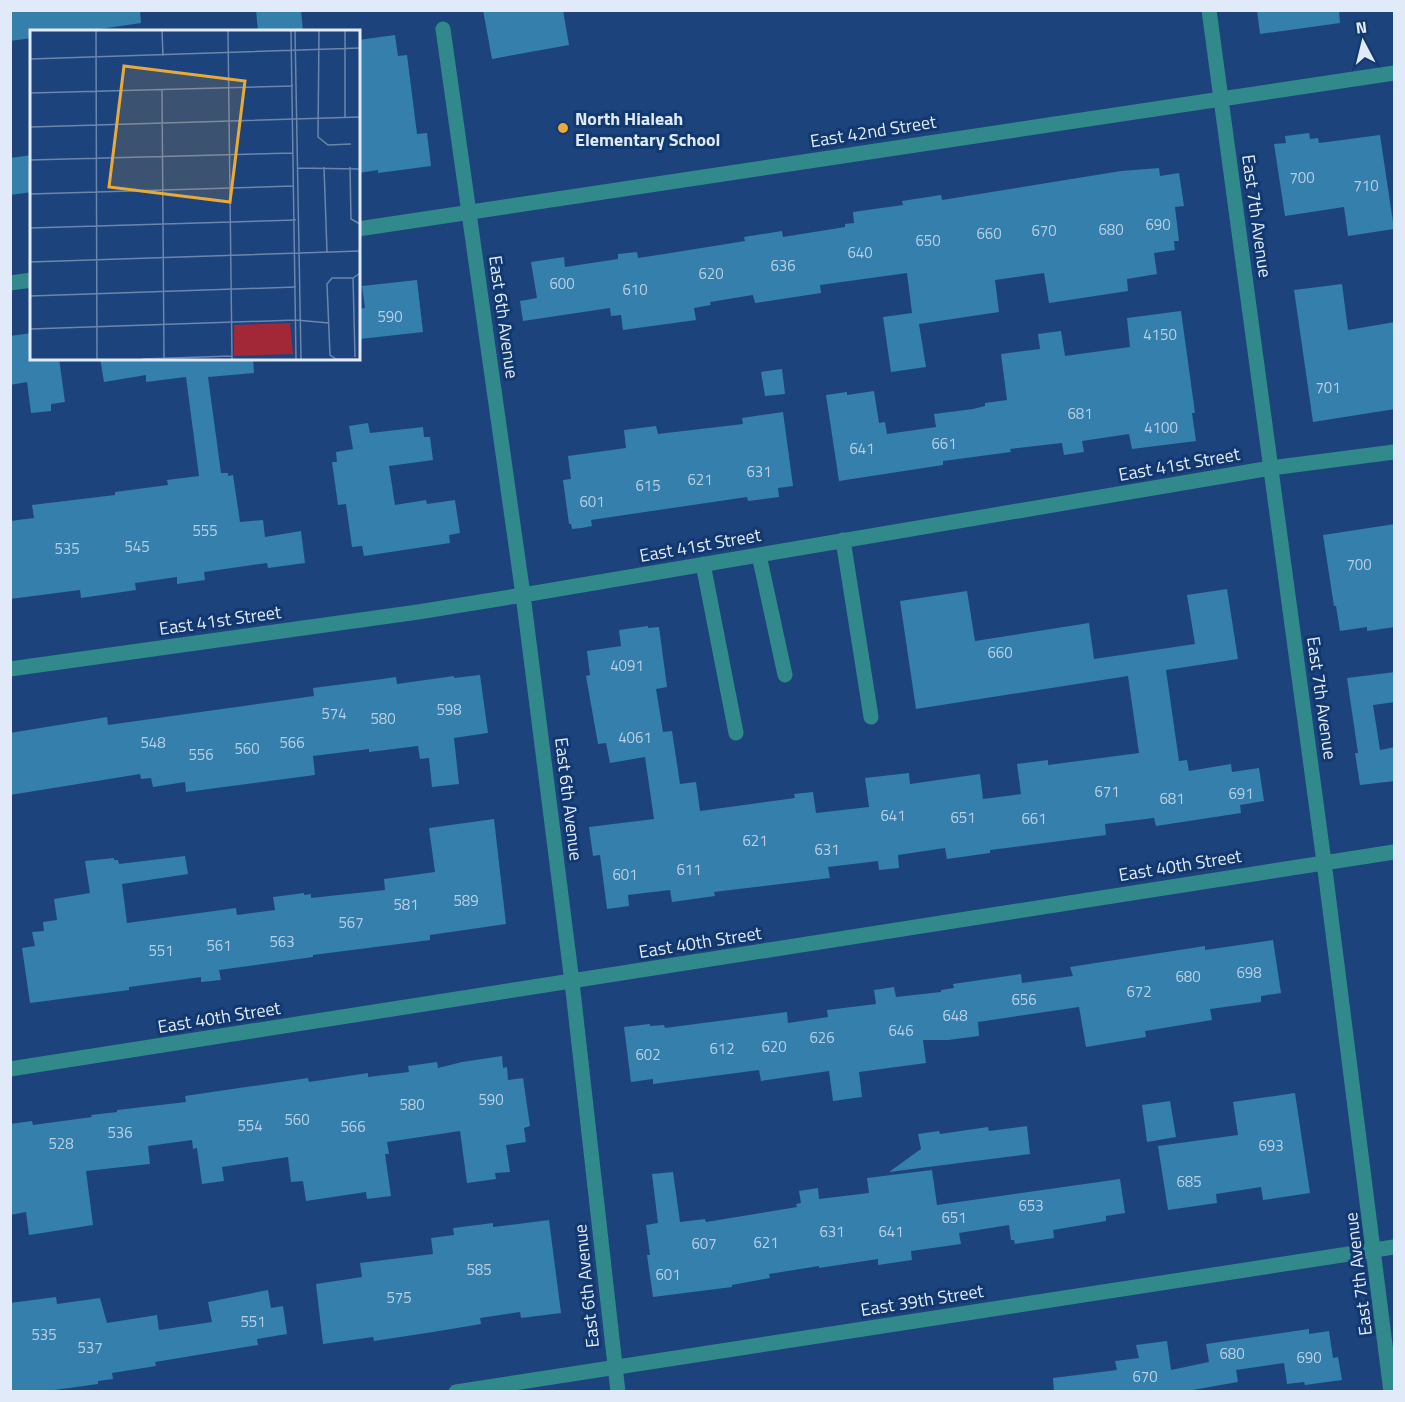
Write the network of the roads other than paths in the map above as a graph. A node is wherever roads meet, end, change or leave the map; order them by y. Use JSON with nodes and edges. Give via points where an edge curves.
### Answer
{"nodes":[{"id":1,"x":1209,"y":10,"type":"edge"},
{"id":2,"x":442,"y":29,"type":"dead end"},
{"id":3,"x":1395,"y":73,"type":"edge"},
{"id":4,"x":1222,"y":98,"type":"junction"},
{"id":5,"x":470,"y":212,"type":"junction"},
{"id":6,"x":360,"y":229,"type":"edge"},
{"id":7,"x":30,"y":280,"type":"edge"},
{"id":8,"x":10,"y":283,"type":"edge"},
{"id":9,"x":1395,"y":452,"type":"edge"},
{"id":10,"x":1271,"y":468,"type":"junction"},
{"id":11,"x":843,"y":540,"type":"junction"},
{"id":12,"x":759,"y":555,"type":"junction"},
{"id":13,"x":703,"y":564,"type":"junction"},
{"id":14,"x":523,"y":595,"type":"junction"},
{"id":15,"x":10,"y":669,"type":"edge"},
{"id":16,"x":784,"y":675,"type":"dead end"},
{"id":17,"x":872,"y":717,"type":"dead end"},
{"id":18,"x":736,"y":733,"type":"dead end"},
{"id":19,"x":1395,"y":852,"type":"edge"},
{"id":20,"x":1324,"y":862,"type":"junction"},
{"id":21,"x":572,"y":982,"type":"junction"},
{"id":22,"x":10,"y":1069,"type":"edge"},
{"id":23,"x":1395,"y":1248,"type":"edge"},
{"id":24,"x":1375,"y":1251,"type":"junction"},
{"id":25,"x":615,"y":1367,"type":"junction"},
{"id":26,"x":456,"y":1392,"type":"edge"},
{"id":27,"x":618,"y":1392,"type":"edge"},
{"id":28,"x":1391,"y":1392,"type":"edge"}],
"edges":[{"from":1,"to":4,"type":"street","name":"East 7th Avenue"},
{"from":2,"to":5,"type":"street","name":"East 6th Avenue"},
{"from":3,"to":4,"type":"street","name":"East 42nd Street"},
{"from":4,"to":5,"type":"street","name":"East 42nd Street"},
{"from":4,"to":10,"type":"street","name":"East 7th Avenue"},
{"from":5,"to":6,"type":"street","name":"East 42nd Street"},
{"from":5,"to":14,"type":"street","name":"East 6th Avenue"},
{"from":7,"to":8,"type":"street"},
{"from":9,"to":10,"type":"street","name":"East 41st Street"},
{"from":10,"to":11,"type":"street","name":"East 41st Street"},
{"from":10,"to":20,"type":"street","name":"East 7th Avenue"},
{"from":11,"to":12,"type":"street","name":"East 41st Street"},
{"from":11,"to":17,"type":"street"},
{"from":12,"to":13,"type":"street","name":"East 41st Street"},
{"from":12,"to":16,"type":"street"},
{"from":13,"to":14,"type":"street","name":"East 41st Street"},
{"from":13,"to":18,"type":"street"},
{"from":14,"to":15,"type":"street","name":"East 41st Street"},
{"from":14,"to":21,"type":"street","name":"East 6th Avenue"},
{"from":19,"to":20,"type":"street","name":"East 40th Street"},
{"from":20,"to":21,"type":"street","name":"East 40th Street"},
{"from":20,"to":24,"type":"street","name":"East 7th Avenue"},
{"from":21,"to":22,"type":"street","name":"East 40th Street"},
{"from":21,"to":25,"type":"street","name":"East 6th Avenue"},
{"from":23,"to":24,"type":"street","name":"East 39th Street"},
{"from":24,"to":25,"type":"street","name":"East 39th Street"},
{"from":24,"to":28,"type":"street","name":"East 7th Avenue"},
{"from":25,"to":26,"type":"street","name":"East 39th Street"},
{"from":25,"to":27,"type":"street","name":"East 6th Avenue"}]}
